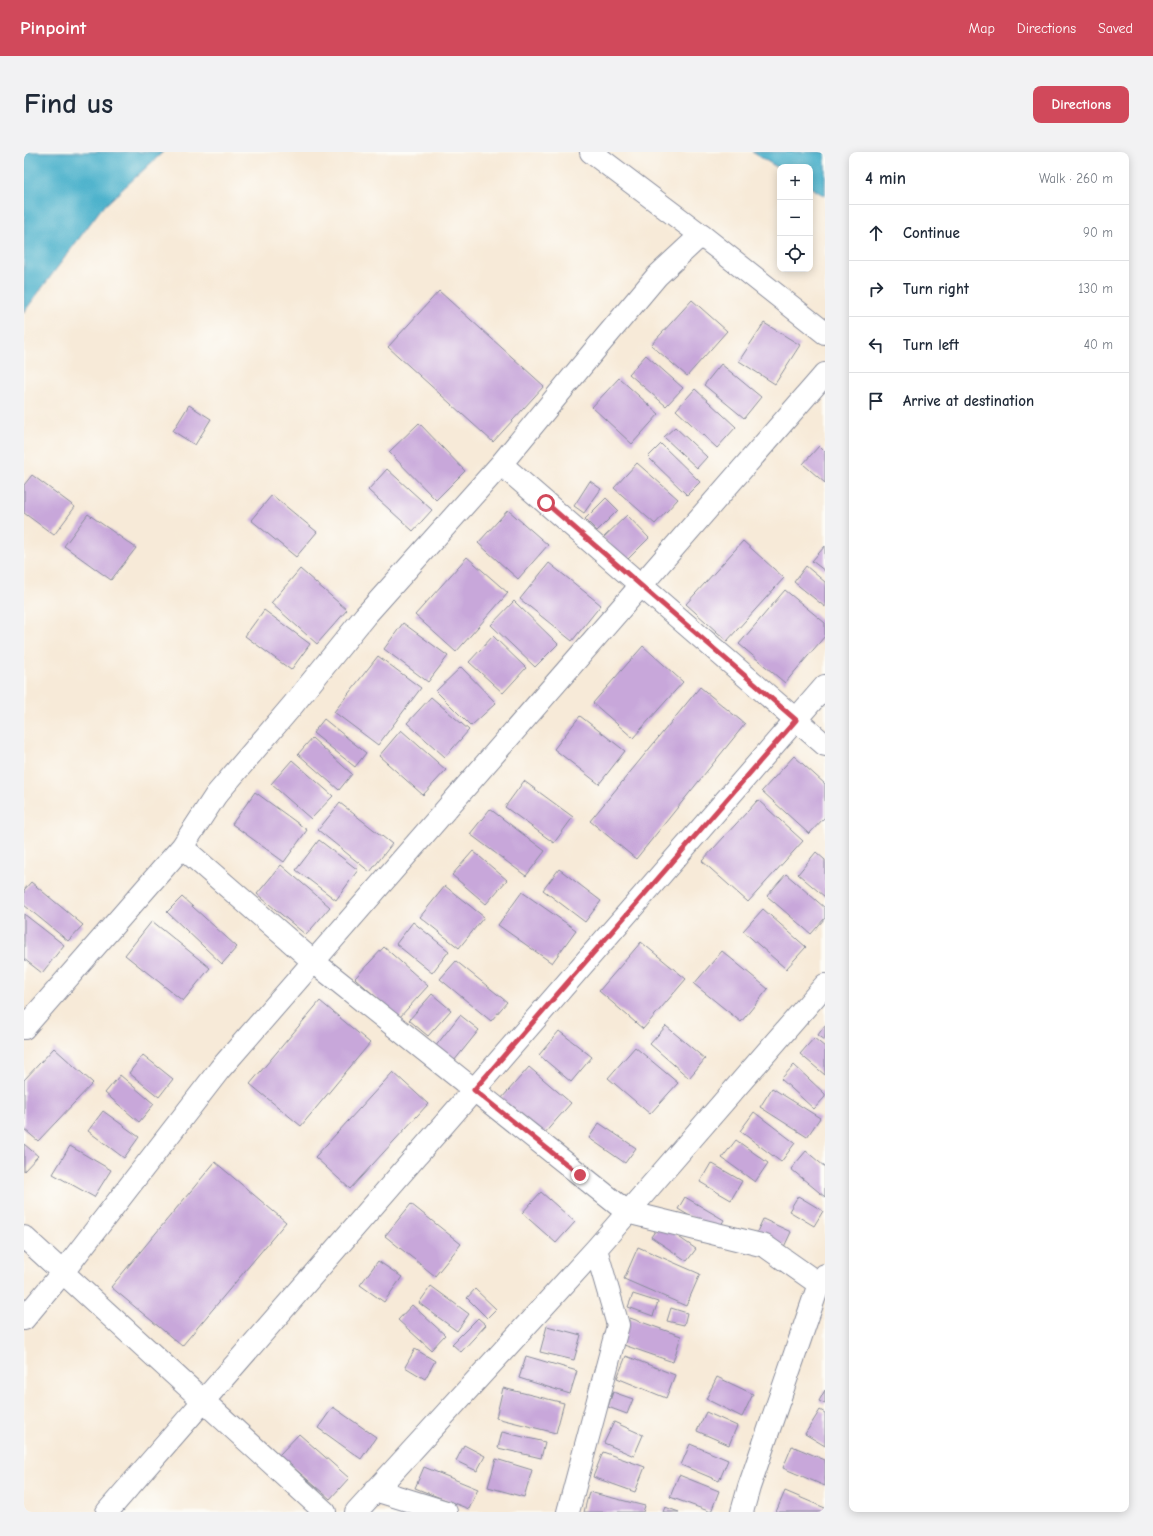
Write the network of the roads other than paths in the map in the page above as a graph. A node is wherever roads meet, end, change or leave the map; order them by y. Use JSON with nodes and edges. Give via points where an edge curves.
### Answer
{"nodes":[{"id":1,"x":591,"y":152,"type":"edge"},
{"id":2,"x":701,"y":234,"type":"junction"},
{"id":3,"x":825,"y":333,"type":"edge"},
{"id":4,"x":825,"y":374,"type":"edge"},
{"id":5,"x":501,"y":464,"type":"junction"},
{"id":6,"x":641,"y":586,"type":"junction"},
{"id":7,"x":825,"y":686,"type":"edge"},
{"id":8,"x":796,"y":720,"type":"junction"},
{"id":9,"x":825,"y":745,"type":"edge"},
{"id":10,"x":182,"y":847,"type":"junction"},
{"id":11,"x":314,"y":962,"type":"junction"},
{"id":12,"x":825,"y":985,"type":"edge"},
{"id":13,"x":24,"y":1028,"type":"edge"},
{"id":14,"x":474,"y":1090,"type":"junction"},
{"id":15,"x":627,"y":1212,"type":"junction"},
{"id":16,"x":24,"y":1237,"type":"edge"},
{"id":17,"x":596,"y":1249,"type":"junction"},
{"id":18,"x":63,"y":1272,"type":"junction"},
{"id":19,"x":822,"y":1280,"type":"edge"},
{"id":20,"x":24,"y":1319,"type":"edge"},
{"id":21,"x":203,"y":1401,"type":"junction"},
{"id":22,"x":375,"y":1490,"type":"junction"},
{"id":23,"x":107,"y":1512,"type":"edge"},
{"id":24,"x":325,"y":1512,"type":"edge"},
{"id":25,"x":356,"y":1512,"type":"edge"},
{"id":26,"x":446,"y":1512,"type":"edge"},
{"id":27,"x":568,"y":1512,"type":"edge"},
{"id":28,"x":742,"y":1512,"type":"edge"}],
"edges":[{"from":1,"to":2,"type":"street"},
{"from":2,"to":3,"type":"street"},
{"from":2,"to":5,"type":"street","via":[[657,276]]},
{"from":4,"to":6,"type":"street"},
{"from":5,"to":6,"type":"street"},
{"from":5,"to":10,"type":"street","via":[[365,616],[216,795]]},
{"from":6,"to":8,"type":"street"},
{"from":6,"to":11,"type":"street"},
{"from":7,"to":8,"type":"street"},
{"from":8,"to":9,"type":"street"},
{"from":8,"to":14,"type":"street"},
{"from":10,"to":11,"type":"street"},
{"from":10,"to":13,"type":"street"},
{"from":11,"to":14,"type":"street"},
{"from":11,"to":18,"type":"street","via":[[220,1069]]},
{"from":12,"to":15,"type":"street"},
{"from":14,"to":15,"type":"street"},
{"from":14,"to":21,"type":"street"},
{"from":15,"to":17,"type":"street"},
{"from":15,"to":19,"type":"street","via":[[765,1246]]},
{"from":16,"to":18,"type":"street"},
{"from":17,"to":22,"type":"street"},
{"from":17,"to":27,"type":"street","via":[[618,1325]]},
{"from":18,"to":20,"type":"street"},
{"from":18,"to":21,"type":"street"},
{"from":19,"to":28,"type":"street"},
{"from":21,"to":23,"type":"street"},
{"from":21,"to":24,"type":"street"},
{"from":22,"to":25,"type":"street"},
{"from":22,"to":26,"type":"street"}]}
